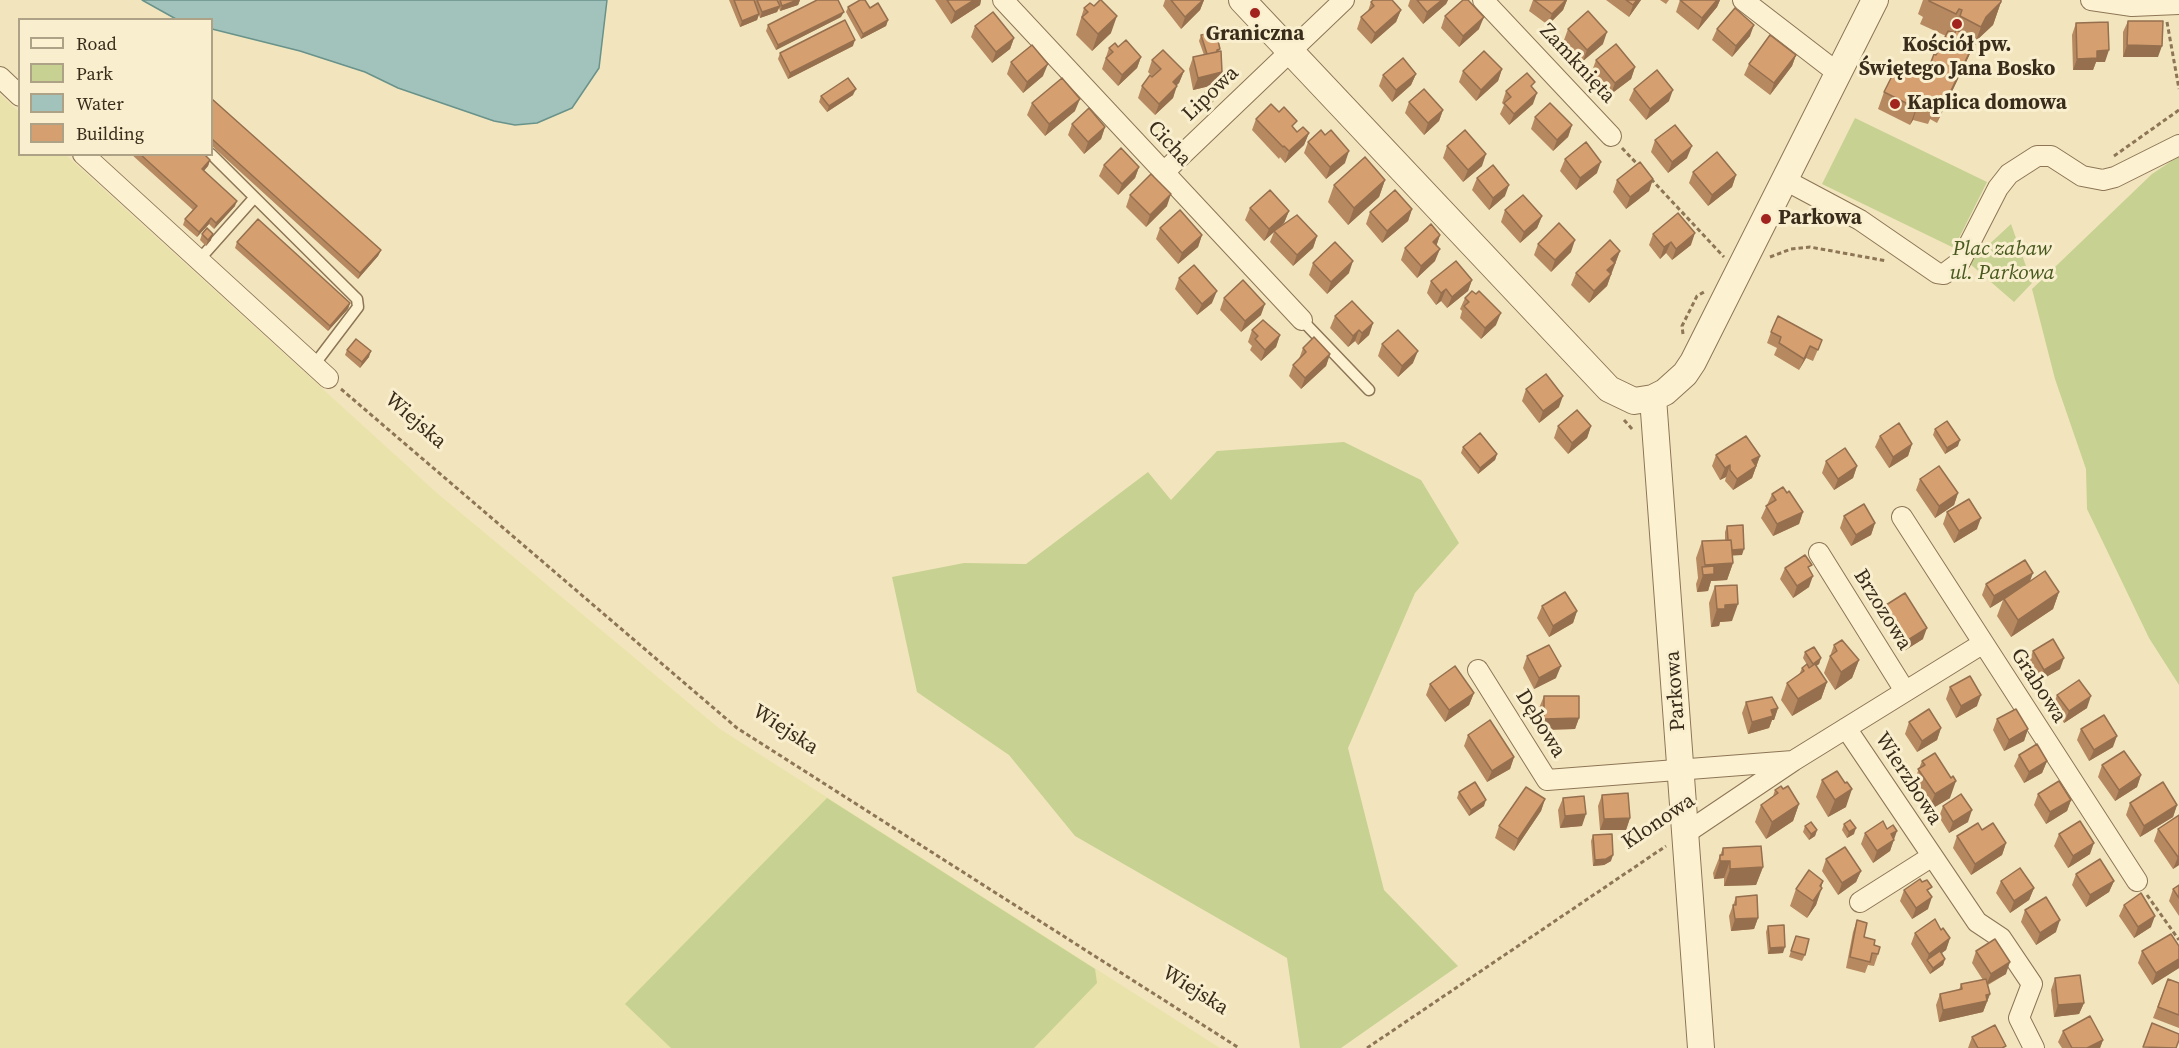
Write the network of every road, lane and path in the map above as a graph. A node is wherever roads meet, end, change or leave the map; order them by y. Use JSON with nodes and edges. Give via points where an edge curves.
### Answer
{"nodes":[{"id":1,"x":1003,"y":0,"type":"edge"},
{"id":2,"x":1242,"y":0,"type":"edge"},
{"id":3,"x":1344,"y":0,"type":"edge"},
{"id":4,"x":1483,"y":0,"type":"edge"},
{"id":5,"x":1743,"y":0,"type":"edge"},
{"id":6,"x":1875,"y":0,"type":"edge"},
{"id":7,"x":2091,"y":0,"type":"edge"},
{"id":8,"x":2172,"y":11,"type":"edge"},
{"id":9,"x":1290,"y":51,"type":"junction"},
{"id":10,"x":1839,"y":74,"type":"junction"},
{"id":11,"x":0,"y":77,"type":"edge"},
{"id":12,"x":2179,"y":89,"type":"edge"},
{"id":13,"x":18,"y":94,"type":"edge"},
{"id":14,"x":2179,"y":110,"type":"edge"},
{"id":15,"x":1611,"y":135,"type":"joint"},
{"id":16,"x":2179,"y":145,"type":"edge"},
{"id":17,"x":85,"y":156,"type":"edge"},
{"id":18,"x":213,"y":156,"type":"edge"},
{"id":19,"x":1642,"y":170,"type":"edge"},
{"id":20,"x":1163,"y":173,"type":"junction"},
{"id":21,"x":1650,"y":178,"type":"edge"},
{"id":22,"x":1785,"y":180,"type":"junction"},
{"id":23,"x":2090,"y":180,"type":"junction"},
{"id":24,"x":255,"y":198,"type":"junction"},
{"id":25,"x":1763,"y":259,"type":"dead end"},
{"id":26,"x":198,"y":261,"type":"junction"},
{"id":27,"x":1892,"y":262,"type":"dead end"},
{"id":28,"x":1738,"y":273,"type":"junction"},
{"id":29,"x":1302,"y":320,"type":"joint"},
{"id":30,"x":321,"y":371,"type":"joint"},
{"id":31,"x":1370,"y":390,"type":"dead end"},
{"id":32,"x":348,"y":395,"type":"dead end"},
{"id":33,"x":1653,"y":398,"type":"junction"},
{"id":34,"x":1902,"y":517,"type":"dead end"},
{"id":35,"x":1819,"y":553,"type":"dead end"},
{"id":36,"x":1982,"y":644,"type":"junction"},
{"id":37,"x":1478,"y":670,"type":"dead end"},
{"id":38,"x":1905,"y":692,"type":"junction"},
{"id":39,"x":1846,"y":728,"type":"junction"},
{"id":40,"x":1793,"y":761,"type":"junction"},
{"id":41,"x":1681,"y":769,"type":"junction"},
{"id":42,"x":1686,"y":834,"type":"junction"},
{"id":43,"x":1931,"y":857,"type":"junction"},
{"id":44,"x":2137,"y":881,"type":"joint"},
{"id":45,"x":1860,"y":902,"type":"dead end"},
{"id":46,"x":2179,"y":940,"type":"edge"},
{"id":47,"x":1239,"y":1048,"type":"edge"},
{"id":48,"x":1367,"y":1048,"type":"edge"},
{"id":49,"x":1701,"y":1048,"type":"edge"},
{"id":50,"x":2034,"y":1048,"type":"edge"}],
"edges":[{"from":1,"to":20,"type":"street","name":"Cicha"},
{"from":2,"to":9,"type":"street"},
{"from":3,"to":9,"type":"street","name":"Lipowa"},
{"from":4,"to":15,"type":"street","name":"Zamknięta"},
{"from":5,"to":10,"type":"street"},
{"from":6,"to":10,"type":"street"},
{"from":7,"to":8,"type":"street"},
{"from":8,"to":12,"type":"path"},
{"from":9,"to":20,"type":"street","name":"Lipowa"},
{"from":9,"to":33,"type":"street","via":[[1609,389],[1634,401]]},
{"from":10,"to":22,"type":"street"},
{"from":11,"to":13,"type":"street"},
{"from":14,"to":23,"type":"path","via":[[2114,156]]},
{"from":15,"to":19,"type":"path"},
{"from":16,"to":23,"type":"street","via":[[2115,177]]},
{"from":17,"to":26,"type":"street"},
{"from":18,"to":24,"type":"lane"},
{"from":20,"to":29,"type":"street","name":"Cicha"},
{"from":21,"to":28,"type":"path"},
{"from":22,"to":23,"type":"street","via":[[1860,220],[1944,274],[1960,262],[1998,188],[2026,162],[2037,156],[2051,156]]},
{"from":22,"to":28,"type":"street"},
{"from":24,"to":26,"type":"lane"},
{"from":24,"to":30,"type":"lane","via":[[357,299],[358,308]]},
{"from":25,"to":27,"type":"path","via":[[1810,247]]},
{"from":26,"to":30,"type":"street"},
{"from":28,"to":33,"type":"street","via":[[1693,362],[1676,383]]},
{"from":29,"to":31,"type":"lane"},
{"from":32,"to":47,"type":"path","name":"Wiejska","via":[[737,728]]},
{"from":33,"to":41,"type":"street","name":"Parkowa"},
{"from":34,"to":36,"type":"street","name":"Grabowa"},
{"from":35,"to":38,"type":"street","name":"Brzozowa"},
{"from":36,"to":38,"type":"street","name":"Klonowa"},
{"from":36,"to":44,"type":"street","name":"Grabowa"},
{"from":37,"to":41,"type":"street","name":"Dębowa","via":[[1546,780]]},
{"from":38,"to":39,"type":"street","name":"Klonowa"},
{"from":39,"to":40,"type":"street","name":"Klonowa"},
{"from":39,"to":43,"type":"street","name":"Wierzbowa"},
{"from":40,"to":41,"type":"street"},
{"from":40,"to":42,"type":"street","name":"Klonowa"},
{"from":41,"to":42,"type":"street","name":"Parkowa"},
{"from":42,"to":48,"type":"path","name":"Klonowa"},
{"from":42,"to":49,"type":"street","name":"Parkowa"},
{"from":43,"to":45,"type":"street","name":"Wierzbowa"},
{"from":43,"to":50,"type":"street","name":"Wierzbowa","via":[[1977,922],[2001,938],[2032,984],[2019,1018]]},
{"from":44,"to":46,"type":"path"}]}
